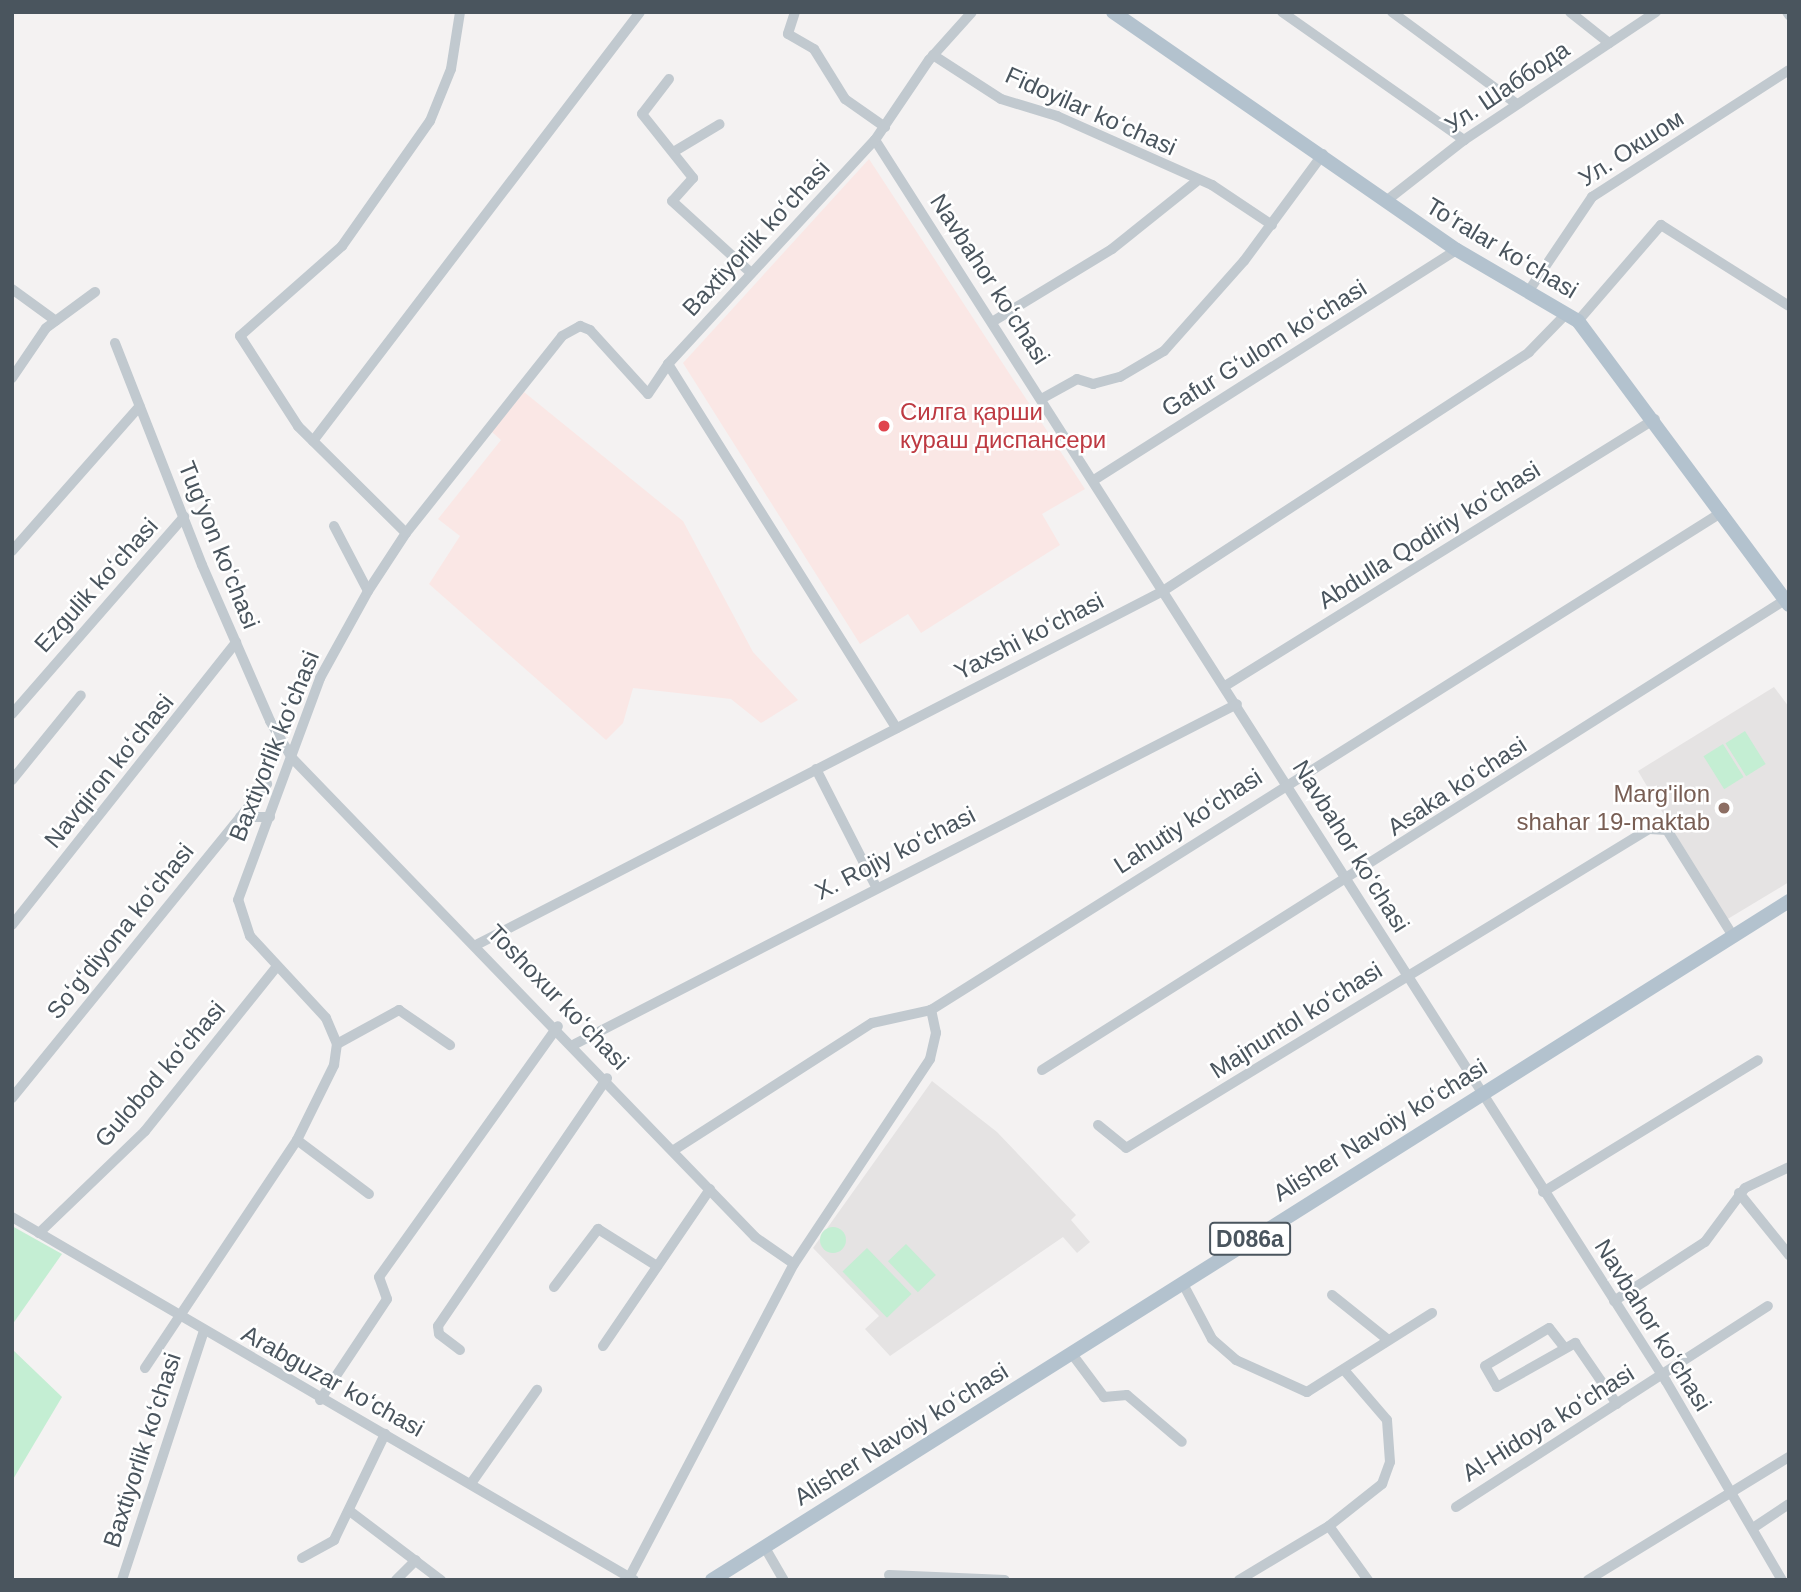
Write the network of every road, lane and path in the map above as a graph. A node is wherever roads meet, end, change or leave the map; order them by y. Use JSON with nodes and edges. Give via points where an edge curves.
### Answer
{"nodes":[{"id":1,"x":460,"y":12,"type":"edge"},
{"id":2,"x":640,"y":12,"type":"edge"},
{"id":3,"x":794,"y":12,"type":"edge"},
{"id":4,"x":972,"y":12,"type":"edge"},
{"id":5,"x":1112,"y":12,"type":"edge"},
{"id":6,"x":1282,"y":12,"type":"edge"},
{"id":7,"x":1392,"y":12,"type":"edge"},
{"id":8,"x":1570,"y":12,"type":"edge"},
{"id":9,"x":1656,"y":12,"type":"edge"},
{"id":10,"x":1609,"y":43,"type":"junction"},
{"id":11,"x":933,"y":55,"type":"junction"},
{"id":12,"x":1789,"y":70,"type":"edge"},
{"id":13,"x":669,"y":79,"type":"dead end"},
{"id":14,"x":1517,"y":104,"type":"junction"},
{"id":15,"x":720,"y":124,"type":"dead end"},
{"id":16,"x":885,"y":127,"type":"junction"},
{"id":17,"x":875,"y":140,"type":"junction"},
{"id":18,"x":1464,"y":140,"type":"junction"},
{"id":19,"x":675,"y":150,"type":"junction"},
{"id":20,"x":1323,"y":155,"type":"junction"},
{"id":21,"x":1198,"y":180,"type":"junction"},
{"id":22,"x":1386,"y":201,"type":"junction"},
{"id":23,"x":1272,"y":225,"type":"junction"},
{"id":24,"x":1457,"y":250,"type":"junction"},
{"id":25,"x":751,"y":273,"type":"junction"},
{"id":26,"x":12,"y":289,"type":"edge"},
{"id":27,"x":95,"y":292,"type":"dead end"},
{"id":28,"x":1528,"y":292,"type":"junction"},
{"id":29,"x":1789,"y":306,"type":"edge"},
{"id":30,"x":1572,"y":317,"type":"junction"},
{"id":31,"x":56,"y":321,"type":"junction"},
{"id":32,"x":992,"y":321,"type":"junction"},
{"id":33,"x":115,"y":343,"type":"dead end"},
{"id":34,"x":668,"y":364,"type":"junction"},
{"id":35,"x":12,"y":378,"type":"edge"},
{"id":36,"x":1043,"y":398,"type":"junction"},
{"id":37,"x":140,"y":406,"type":"junction"},
{"id":38,"x":1655,"y":419,"type":"junction"},
{"id":39,"x":313,"y":441,"type":"junction"},
{"id":40,"x":1094,"y":480,"type":"junction"},
{"id":41,"x":1722,"y":512,"type":"junction"},
{"id":42,"x":184,"y":517,"type":"junction"},
{"id":43,"x":334,"y":526,"type":"dead end"},
{"id":44,"x":405,"y":533,"type":"junction"},
{"id":45,"x":12,"y":551,"type":"edge"},
{"id":46,"x":368,"y":591,"type":"junction"},
{"id":47,"x":1163,"y":591,"type":"junction"},
{"id":48,"x":1787,"y":602,"type":"edge"},
{"id":49,"x":236,"y":642,"type":"junction"},
{"id":50,"x":1225,"y":686,"type":"junction"},
{"id":51,"x":81,"y":695,"type":"dead end"},
{"id":52,"x":1237,"y":704,"type":"junction"},
{"id":53,"x":12,"y":714,"type":"edge"},
{"id":54,"x":896,"y":728,"type":"junction"},
{"id":55,"x":292,"y":758,"type":"junction"},
{"id":56,"x":816,"y":769,"type":"junction"},
{"id":57,"x":12,"y":780,"type":"edge"},
{"id":58,"x":1287,"y":783,"type":"junction"},
{"id":59,"x":267,"y":784,"type":"dead end"},
{"id":60,"x":240,"y":817,"type":"junction"},
{"id":61,"x":270,"y":817,"type":"junction"},
{"id":62,"x":1347,"y":882,"type":"junction"},
{"id":63,"x":875,"y":885,"type":"junction"},
{"id":64,"x":1789,"y":901,"type":"edge"},
{"id":65,"x":12,"y":925,"type":"edge"},
{"id":66,"x":1733,"y":936,"type":"junction"},
{"id":67,"x":478,"y":944,"type":"junction"},
{"id":68,"x":277,"y":966,"type":"junction"},
{"id":69,"x":1407,"y":976,"type":"junction"},
{"id":70,"x":931,"y":1010,"type":"junction"},
{"id":71,"x":558,"y":1026,"type":"junction"},
{"id":72,"x":337,"y":1044,"type":"junction"},
{"id":73,"x":575,"y":1044,"type":"junction"},
{"id":74,"x":450,"y":1045,"type":"dead end"},
{"id":75,"x":1758,"y":1060,"type":"dead end"},
{"id":76,"x":1042,"y":1070,"type":"dead end"},
{"id":77,"x":607,"y":1078,"type":"junction"},
{"id":78,"x":1481,"y":1093,"type":"junction"},
{"id":79,"x":12,"y":1098,"type":"edge"},
{"id":80,"x":1098,"y":1125,"type":"dead end"},
{"id":81,"x":297,"y":1140,"type":"junction"},
{"id":82,"x":674,"y":1150,"type":"junction"},
{"id":83,"x":1789,"y":1167,"type":"edge"},
{"id":84,"x":710,"y":1189,"type":"junction"},
{"id":85,"x":1543,"y":1192,"type":"junction"},
{"id":86,"x":1739,"y":1193,"type":"junction"},
{"id":87,"x":369,"y":1194,"type":"dead end"},
{"id":88,"x":12,"y":1217,"type":"edge"},
{"id":89,"x":39,"y":1233,"type":"junction"},
{"id":90,"x":1789,"y":1255,"type":"edge"},
{"id":91,"x":794,"y":1264,"type":"junction"},
{"id":92,"x":657,"y":1266,"type":"junction"},
{"id":93,"x":1182,"y":1282,"type":"junction"},
{"id":94,"x":554,"y":1287,"type":"dead end"},
{"id":95,"x":1332,"y":1295,"type":"dead end"},
{"id":96,"x":1614,"y":1301,"type":"junction"},
{"id":97,"x":1768,"y":1306,"type":"dead end"},
{"id":98,"x":1432,"y":1312,"type":"dead end"},
{"id":99,"x":178,"y":1318,"type":"junction"},
{"id":100,"x":203,"y":1334,"type":"junction"},
{"id":101,"x":1387,"y":1339,"type":"junction"},
{"id":102,"x":603,"y":1346,"type":"dead end"},
{"id":103,"x":1564,"y":1347,"type":"junction"},
{"id":104,"x":460,"y":1350,"type":"dead end"},
{"id":105,"x":1072,"y":1354,"type":"junction"},
{"id":106,"x":145,"y":1368,"type":"dead end"},
{"id":107,"x":1345,"y":1371,"type":"junction"},
{"id":108,"x":1663,"y":1377,"type":"junction"},
{"id":109,"x":537,"y":1390,"type":"dead end"},
{"id":110,"x":320,"y":1400,"type":"junction"},
{"id":111,"x":1617,"y":1404,"type":"junction"},
{"id":112,"x":385,"y":1434,"type":"junction"},
{"id":113,"x":1182,"y":1441,"type":"dead end"},
{"id":114,"x":1789,"y":1457,"type":"edge"},
{"id":115,"x":472,"y":1482,"type":"junction"},
{"id":116,"x":1730,"y":1489,"type":"junction"},
{"id":117,"x":1789,"y":1503,"type":"edge"},
{"id":118,"x":1456,"y":1507,"type":"dead end"},
{"id":119,"x":351,"y":1512,"type":"junction"},
{"id":120,"x":1329,"y":1526,"type":"junction"},
{"id":121,"x":1753,"y":1528,"type":"junction"},
{"id":122,"x":764,"y":1546,"type":"junction"},
{"id":123,"x":302,"y":1558,"type":"dead end"},
{"id":124,"x":416,"y":1560,"type":"junction"},
{"id":125,"x":889,"y":1575,"type":"dead end"},
{"id":126,"x":632,"y":1578,"type":"edge"},
{"id":127,"x":122,"y":1580,"type":"edge"},
{"id":128,"x":396,"y":1580,"type":"edge"},
{"id":129,"x":441,"y":1580,"type":"edge"},
{"id":130,"x":712,"y":1580,"type":"edge"},
{"id":131,"x":784,"y":1580,"type":"edge"},
{"id":132,"x":1005,"y":1580,"type":"edge"},
{"id":133,"x":1239,"y":1580,"type":"edge"},
{"id":134,"x":1368,"y":1580,"type":"edge"},
{"id":135,"x":1588,"y":1580,"type":"edge"},
{"id":136,"x":1782,"y":1580,"type":"edge"}],
"edges":[{"from":1,"to":39,"type":"street","via":[[451,69],[430,121],[342,246],[240,337]]},
{"from":2,"to":39,"type":"street"},
{"from":3,"to":16,"type":"street","via":[[788,34],[814,49],[845,99]]},
{"from":4,"to":11,"type":"street"},
{"from":5,"to":20,"type":"main road","name":"Toʻralar koʻchasi"},
{"from":6,"to":18,"type":"street"},
{"from":7,"to":14,"type":"street"},
{"from":8,"to":10,"type":"street"},
{"from":9,"to":10,"type":"street","name":"Ул. Шаббода"},
{"from":10,"to":14,"type":"street","name":"Ул. Шаббода"},
{"from":11,"to":16,"type":"street"},
{"from":11,"to":21,"type":"street","name":"Fidoyilar koʻchasi","via":[[1001,99],[1056,116]]},
{"from":12,"to":28,"type":"street","name":"Ул. Окшом","via":[[1592,197]]},
{"from":13,"to":19,"type":"street","via":[[642,114]]},
{"from":14,"to":18,"type":"street","name":"Ул. Шаббода"},
{"from":15,"to":19,"type":"street"},
{"from":16,"to":17,"type":"street"},
{"from":17,"to":25,"type":"street","name":"Baxtiyorlik koʻchasi"},
{"from":17,"to":32,"type":"street","name":"Navbahor koʻchasi"},
{"from":18,"to":22,"type":"street","name":"Ул. Шаббода"},
{"from":19,"to":25,"type":"street","via":[[693,178],[672,201]]},
{"from":20,"to":22,"type":"main road","name":"Toʻralar koʻchasi"},
{"from":20,"to":23,"type":"street"},
{"from":21,"to":23,"type":"street","name":"Fidoyilar koʻchasi"},
{"from":21,"to":32,"type":"street","name":"Fidoyilar koʻchasi","via":[[1112,249]]},
{"from":22,"to":24,"type":"main road","name":"Toʻralar koʻchasi"},
{"from":23,"to":36,"type":"street","via":[[1164,351],[1120,377],[1093,384],[1077,379]]},
{"from":24,"to":28,"type":"main road","name":"Toʻralar koʻchasi"},
{"from":24,"to":40,"type":"street","name":"Gafur Gʻulom koʻchasi"},
{"from":25,"to":34,"type":"street","name":"Baxtiyorlik koʻchasi"},
{"from":26,"to":31,"type":"street"},
{"from":27,"to":31,"type":"street"},
{"from":28,"to":30,"type":"main road","name":"Toʻralar koʻchasi"},
{"from":29,"to":30,"type":"street","name":"Yaxshi koʻchasi","via":[[1661,225]]},
{"from":30,"to":38,"type":"main road","name":"Toʻralar koʻchasi"},
{"from":30,"to":47,"type":"street","name":"Yaxshi koʻchasi","via":[[1530,352]]},
{"from":31,"to":35,"type":"street"},
{"from":32,"to":36,"type":"street","name":"Navbahor koʻchasi"},
{"from":33,"to":37,"type":"street","name":"Tugʻyon koʻchasi"},
{"from":34,"to":44,"type":"street","name":"Baxtiyorlik koʻchasi","via":[[648,394],[590,330],[570,330]]},
{"from":34,"to":54,"type":"street"},
{"from":36,"to":40,"type":"street","name":"Navbahor koʻchasi"},
{"from":37,"to":42,"type":"street","name":"Tugʻyon koʻchasi"},
{"from":37,"to":45,"type":"street"},
{"from":38,"to":41,"type":"main road","name":"Toʻralar koʻchasi"},
{"from":38,"to":50,"type":"street","name":"Abdulla Qodiriy koʻchasi"},
{"from":39,"to":44,"type":"street"},
{"from":40,"to":47,"type":"street","name":"Navbahor koʻchasi"},
{"from":41,"to":48,"type":"main road","name":"Toʻralar koʻchasi"},
{"from":41,"to":58,"type":"street","name":"Lahutiy koʻchasi"},
{"from":42,"to":49,"type":"street","name":"Tugʻyon koʻchasi"},
{"from":42,"to":53,"type":"street","name":"Ezgulik koʻchasi"},
{"from":43,"to":46,"type":"street"},
{"from":44,"to":46,"type":"street","name":"Baxtiyorlik koʻchasi"},
{"from":46,"to":55,"type":"street","name":"Baxtiyorlik koʻchasi","via":[[320,678]]},
{"from":47,"to":50,"type":"street","name":"Navbahor koʻchasi"},
{"from":47,"to":54,"type":"street","name":"Yaxshi koʻchasi"},
{"from":48,"to":62,"type":"street","name":"Asaka koʻchasi"},
{"from":49,"to":55,"type":"street","name":"Tugʻyon koʻchasi"},
{"from":49,"to":65,"type":"street","name":"Navqiron koʻchasi"},
{"from":50,"to":52,"type":"street","name":"Navbahor koʻchasi"},
{"from":51,"to":57,"type":"street"},
{"from":52,"to":58,"type":"street","name":"Navbahor koʻchasi"},
{"from":52,"to":63,"type":"street","name":"X. Rojiy koʻchasi"},
{"from":54,"to":56,"type":"street","name":"Yaxshi koʻchasi"},
{"from":55,"to":61,"type":"street","name":"Baxtiyorlik koʻchasi"},
{"from":55,"to":67,"type":"street","name":"Toshoxur koʻchasi"},
{"from":56,"to":63,"type":"street"},
{"from":56,"to":67,"type":"street","name":"Yaxshi koʻchasi"},
{"from":58,"to":62,"type":"street","name":"Navbahor koʻchasi"},
{"from":58,"to":70,"type":"street","name":"Lahutiy koʻchasi"},
{"from":59,"to":60,"type":"street","name":"Soʻgʻdiyona koʻchasi"},
{"from":60,"to":61,"type":"street"},
{"from":60,"to":79,"type":"street","name":"Soʻgʻdiyona koʻchasi"},
{"from":61,"to":68,"type":"street","name":"Baxtiyorlik koʻchasi","via":[[239,900],[250,936]]},
{"from":62,"to":69,"type":"street","name":"Navbahor koʻchasi"},
{"from":62,"to":76,"type":"street","name":"Asaka koʻchasi"},
{"from":63,"to":73,"type":"street","name":"X. Rojiy koʻchasi"},
{"from":64,"to":66,"type":"main road","name":"Alisher Navoiy koʻchasi","number":"D086a"},
{"from":66,"to":69,"type":"street","name":"Majnuntol koʻchasi","via":[[1659,825]]},
{"from":66,"to":78,"type":"main road","name":"Alisher Navoiy koʻchasi","number":"D086a"},
{"from":67,"to":71,"type":"street","name":"Toshoxur koʻchasi"},
{"from":68,"to":72,"type":"street","name":"Baxtiyorlik koʻchasi","via":[[318,1007]]},
{"from":68,"to":89,"type":"street","name":"Gulobod koʻchasi","via":[[145,1131]]},
{"from":69,"to":78,"type":"street","name":"Navbahor koʻchasi"},
{"from":69,"to":80,"type":"street","name":"Majnuntol koʻchasi","via":[[1126,1148]]},
{"from":70,"to":82,"type":"street","name":"Lahutiy koʻchasi","via":[[872,1023]]},
{"from":70,"to":91,"type":"street","via":[[936,1033],[930,1059]]},
{"from":71,"to":73,"type":"street","name":"Toshoxur koʻchasi"},
{"from":71,"to":110,"type":"street","via":[[379,1277],[387,1298]]},
{"from":72,"to":74,"type":"street","via":[[399,1010]]},
{"from":72,"to":81,"type":"street","name":"Baxtiyorlik koʻchasi","via":[[328,1079]]},
{"from":73,"to":77,"type":"street","name":"Toshoxur koʻchasi"},
{"from":75,"to":85,"type":"street"},
{"from":77,"to":82,"type":"street","name":"Toshoxur koʻchasi"},
{"from":77,"to":104,"type":"street","via":[[438,1326],[439,1334]]},
{"from":78,"to":85,"type":"street","name":"Navbahor koʻchasi"},
{"from":78,"to":93,"type":"main road","name":"Alisher Navoiy koʻchasi","number":"D086a"},
{"from":81,"to":87,"type":"street"},
{"from":81,"to":99,"type":"street","name":"Baxtiyorlik koʻchasi"},
{"from":82,"to":84,"type":"street","name":"Toshoxur koʻchasi"},
{"from":83,"to":86,"type":"street"},
{"from":84,"to":91,"type":"street","name":"Toshoxur koʻchasi","via":[[755,1237]]},
{"from":84,"to":92,"type":"street"},
{"from":85,"to":96,"type":"street","name":"Navbahor koʻchasi"},
{"from":86,"to":90,"type":"street"},
{"from":86,"to":96,"type":"street","via":[[1705,1242]]},
{"from":88,"to":89,"type":"street","name":"Arabguzar koʻchasi"},
{"from":89,"to":99,"type":"street","name":"Arabguzar koʻchasi"},
{"from":91,"to":126,"type":"street"},
{"from":92,"to":94,"type":"street","via":[[598,1229]]},
{"from":92,"to":102,"type":"street"},
{"from":93,"to":105,"type":"main road","name":"Alisher Navoiy koʻchasi","number":"D086a"},
{"from":93,"to":107,"type":"street","via":[[1212,1339],[1236,1360],[1307,1392]]},
{"from":95,"to":101,"type":"street"},
{"from":96,"to":108,"type":"street","name":"Navbahor koʻchasi"},
{"from":97,"to":108,"type":"street","name":"Al-Hidoya koʻchasi"},
{"from":98,"to":101,"type":"street"},
{"from":99,"to":100,"type":"street","name":"Arabguzar koʻchasi"},
{"from":99,"to":106,"type":"street","name":"Baxtiyorlik koʻchasi"},
{"from":100,"to":110,"type":"street","name":"Arabguzar koʻchasi"},
{"from":100,"to":127,"type":"street","name":"Baxtiyorlik koʻchasi"},
{"from":101,"to":107,"type":"street"},
{"from":103,"to":103,"type":"street","via":[[1497,1387],[1485,1366],[1549,1328]]},
{"from":103,"to":111,"type":"street","via":[[1576,1343]]},
{"from":105,"to":113,"type":"street","via":[[1104,1396],[1127,1395]]},
{"from":105,"to":122,"type":"main road","name":"Alisher Navoiy koʻchasi","number":"D086a"},
{"from":107,"to":120,"type":"street","via":[[1387,1420],[1390,1462],[1382,1484]]},
{"from":108,"to":111,"type":"street","name":"Al-Hidoya koʻchasi"},
{"from":108,"to":116,"type":"street","name":"Navbahor koʻchasi"},
{"from":109,"to":115,"type":"street"},
{"from":110,"to":112,"type":"street","name":"Arabguzar koʻchasi"},
{"from":111,"to":118,"type":"street","name":"Al-Hidoya koʻchasi"},
{"from":112,"to":115,"type":"street","name":"Arabguzar koʻchasi"},
{"from":112,"to":119,"type":"street"},
{"from":114,"to":116,"type":"street"},
{"from":115,"to":126,"type":"street","name":"Arabguzar koʻchasi"},
{"from":116,"to":121,"type":"street","name":"Navbahor koʻchasi"},
{"from":116,"to":135,"type":"street"},
{"from":117,"to":121,"type":"street"},
{"from":119,"to":123,"type":"street","via":[[334,1540]]},
{"from":119,"to":124,"type":"street"},
{"from":120,"to":133,"type":"street"},
{"from":120,"to":134,"type":"street"},
{"from":121,"to":136,"type":"street","name":"Navbahor koʻchasi"},
{"from":122,"to":130,"type":"main road","name":"Alisher Navoiy koʻchasi","number":"D086a"},
{"from":122,"to":131,"type":"street"},
{"from":124,"to":128,"type":"street"},
{"from":124,"to":129,"type":"street"},
{"from":125,"to":132,"type":"street"}]}
